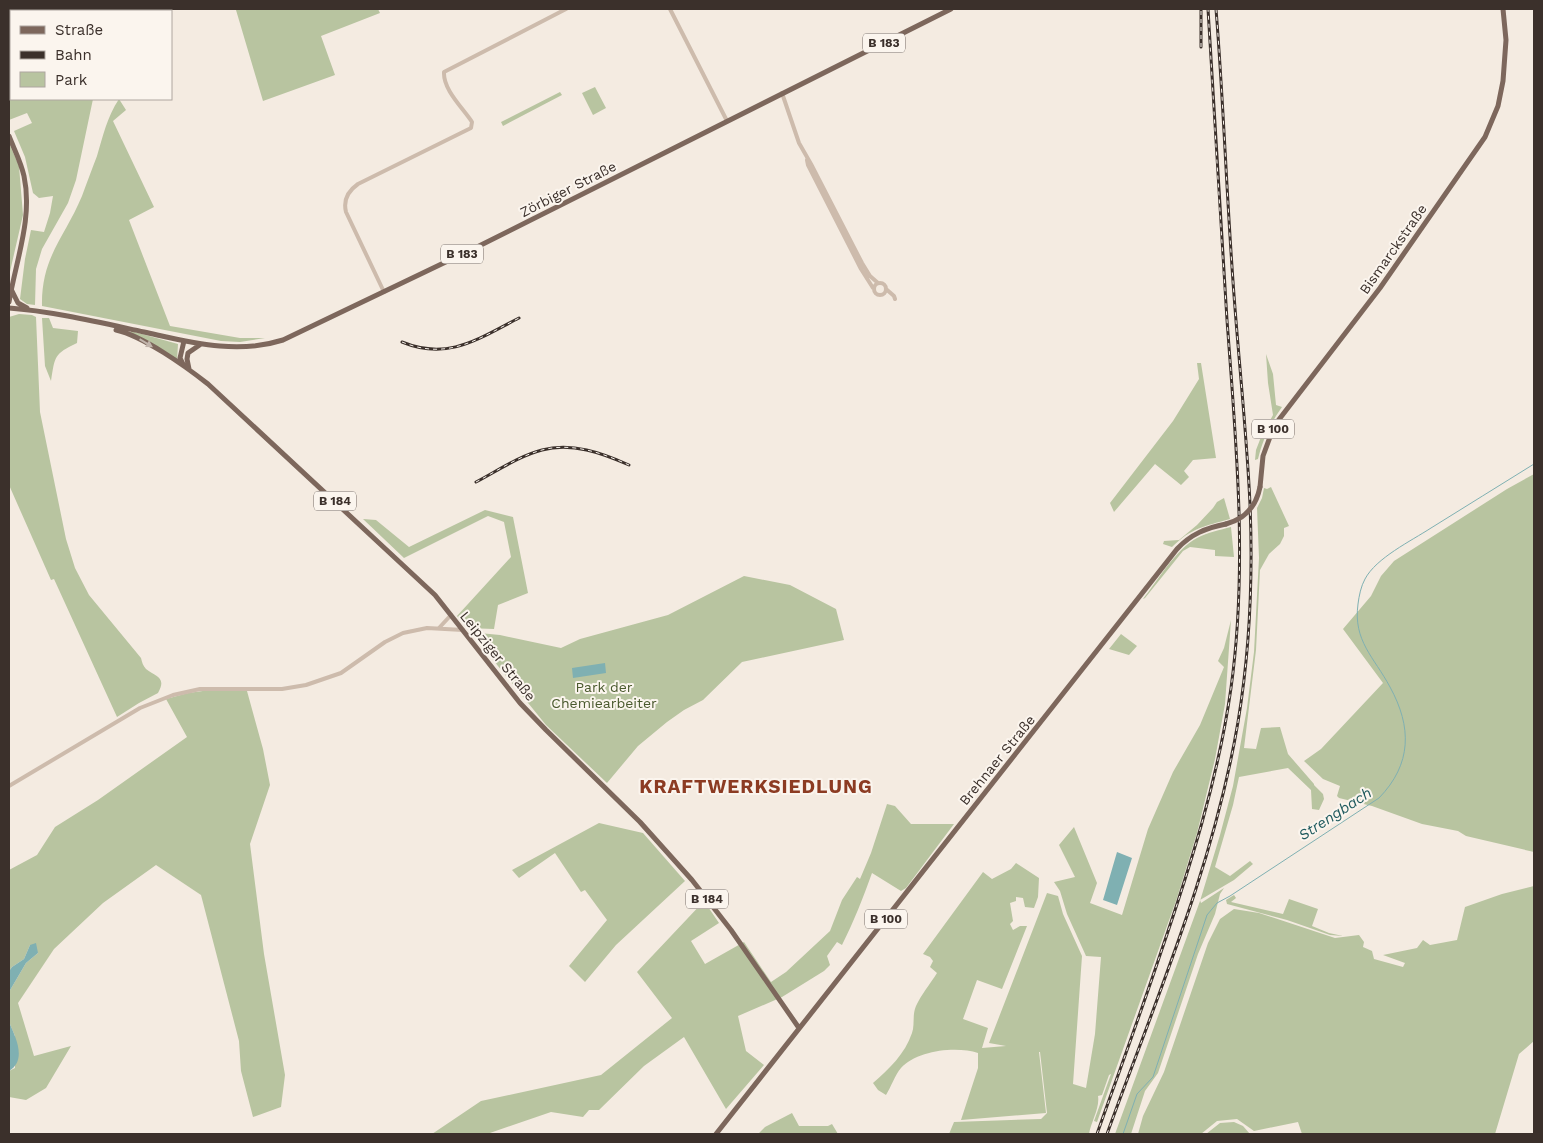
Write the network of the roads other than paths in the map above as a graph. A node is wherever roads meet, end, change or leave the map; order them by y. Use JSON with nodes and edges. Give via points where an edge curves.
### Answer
{"nodes":[{"id":1,"x":566,"y":9,"type":"edge"},
{"id":2,"x":670,"y":9,"type":"edge"},
{"id":3,"x":951,"y":9,"type":"edge"},
{"id":4,"x":1503,"y":9,"type":"edge"},
{"id":5,"x":782,"y":94,"type":"junction"},
{"id":6,"x":727,"y":121,"type":"junction"},
{"id":7,"x":9,"y":136,"type":"edge"},
{"id":8,"x":806,"y":158,"type":"junction"},
{"id":9,"x":878,"y":283,"type":"junction"},
{"id":10,"x":873,"y":288,"type":"junction"},
{"id":11,"x":886,"y":289,"type":"junction"},
{"id":12,"x":10,"y":290,"type":"edge"},
{"id":13,"x":384,"y":292,"type":"junction"},
{"id":14,"x":883,"y":295,"type":"junction"},
{"id":15,"x":9,"y":302,"type":"edge"},
{"id":16,"x":9,"y":308,"type":"edge"},
{"id":17,"x":31,"y":311,"type":"junction"},
{"id":18,"x":104,"y":324,"type":"junction"},
{"id":19,"x":184,"y":341,"type":"junction"},
{"id":20,"x":201,"y":344,"type":"junction"},
{"id":21,"x":187,"y":368,"type":"junction"},
{"id":22,"x":1226,"y":524,"type":"joint"},
{"id":23,"x":451,"y":615,"type":"junction"},
{"id":24,"x":438,"y":628,"type":"junction"},
{"id":25,"x":463,"y":630,"type":"junction"},
{"id":26,"x":9,"y":786,"type":"edge"},
{"id":27,"x":799,"y":1028,"type":"junction"},
{"id":28,"x":716,"y":1134,"type":"edge"}],
"edges":[{"from":1,"to":13,"type":"street","via":[[444,72],[447,86],[472,126],[358,184],[348,193],[346,215]]},
{"from":2,"to":6,"type":"street"},
{"from":3,"to":5,"type":"main road","name":"Zörbiger Straße","number":"B 183"},
{"from":4,"to":22,"type":"main road","name":"Bismarckstraße","number":"B 100","bridge":true,"via":[[1506,40],[1503,81],[1498,106],[1485,137],[1380,288],[1274,426],[1263,456],[1258,498],[1241,519]]},
{"from":5,"to":6,"type":"main road","name":"Zörbiger Straße","number":"B 183"},
{"from":5,"to":8,"type":"street"},
{"from":6,"to":13,"type":"main road","name":"Zörbiger Straße","number":"B 183"},
{"from":7,"to":12,"type":"main road","via":[[22,169],[27,198]]},
{"from":8,"to":9,"type":"street","via":[[865,269]]},
{"from":8,"to":10,"type":"street"},
{"from":9,"to":10,"type":"street"},
{"from":9,"to":11,"type":"street"},
{"from":10,"to":14,"type":"street","via":[[876,295]]},
{"from":11,"to":14,"type":"street"},
{"from":11,"to":14,"type":"street","via":[[895,300]]},
{"from":12,"to":15,"type":"main road"},
{"from":12,"to":17,"type":"main road","via":[[17,302]]},
{"from":13,"to":20,"type":"main road","name":"Zörbiger Straße","number":"B 183","via":[[277,342],[241,348]]},
{"from":16,"to":17,"type":"main road","number":"B 183"},
{"from":17,"to":18,"type":"main road","number":"B 183"},
{"from":18,"to":19,"type":"main road","number":"B 183"},
{"from":18,"to":21,"type":"main road","number":"B 184","one_way":true,"via":[[136,337]]},
{"from":19,"to":20,"type":"main road","name":"Zörbiger Straße","number":"B 183"},
{"from":19,"to":21,"type":"main road","via":[[180,358]]},
{"from":20,"to":21,"type":"main road","via":[[188,353]]},
{"from":21,"to":23,"type":"main road","name":"Leipziger Straße","number":"B 184","via":[[225,399],[425,584]]},
{"from":22,"to":27,"type":"main road","name":"Brehnaer Straße","number":"B 100","via":[[1196,533],[1177,548]]},
{"from":23,"to":24,"type":"street"},
{"from":23,"to":25,"type":"main road","name":"Leipziger Straße","number":"B 184"},
{"from":24,"to":25,"type":"street"},
{"from":24,"to":26,"type":"street","via":[[412,630],[394,636],[341,673],[313,684],[194,690],[172,695],[142,708]]},
{"from":25,"to":27,"type":"main road","name":"Leipziger Straße","number":"B 184","via":[[520,703],[665,848],[711,904]]},
{"from":27,"to":28,"type":"main road","number":"B 100"}]}
